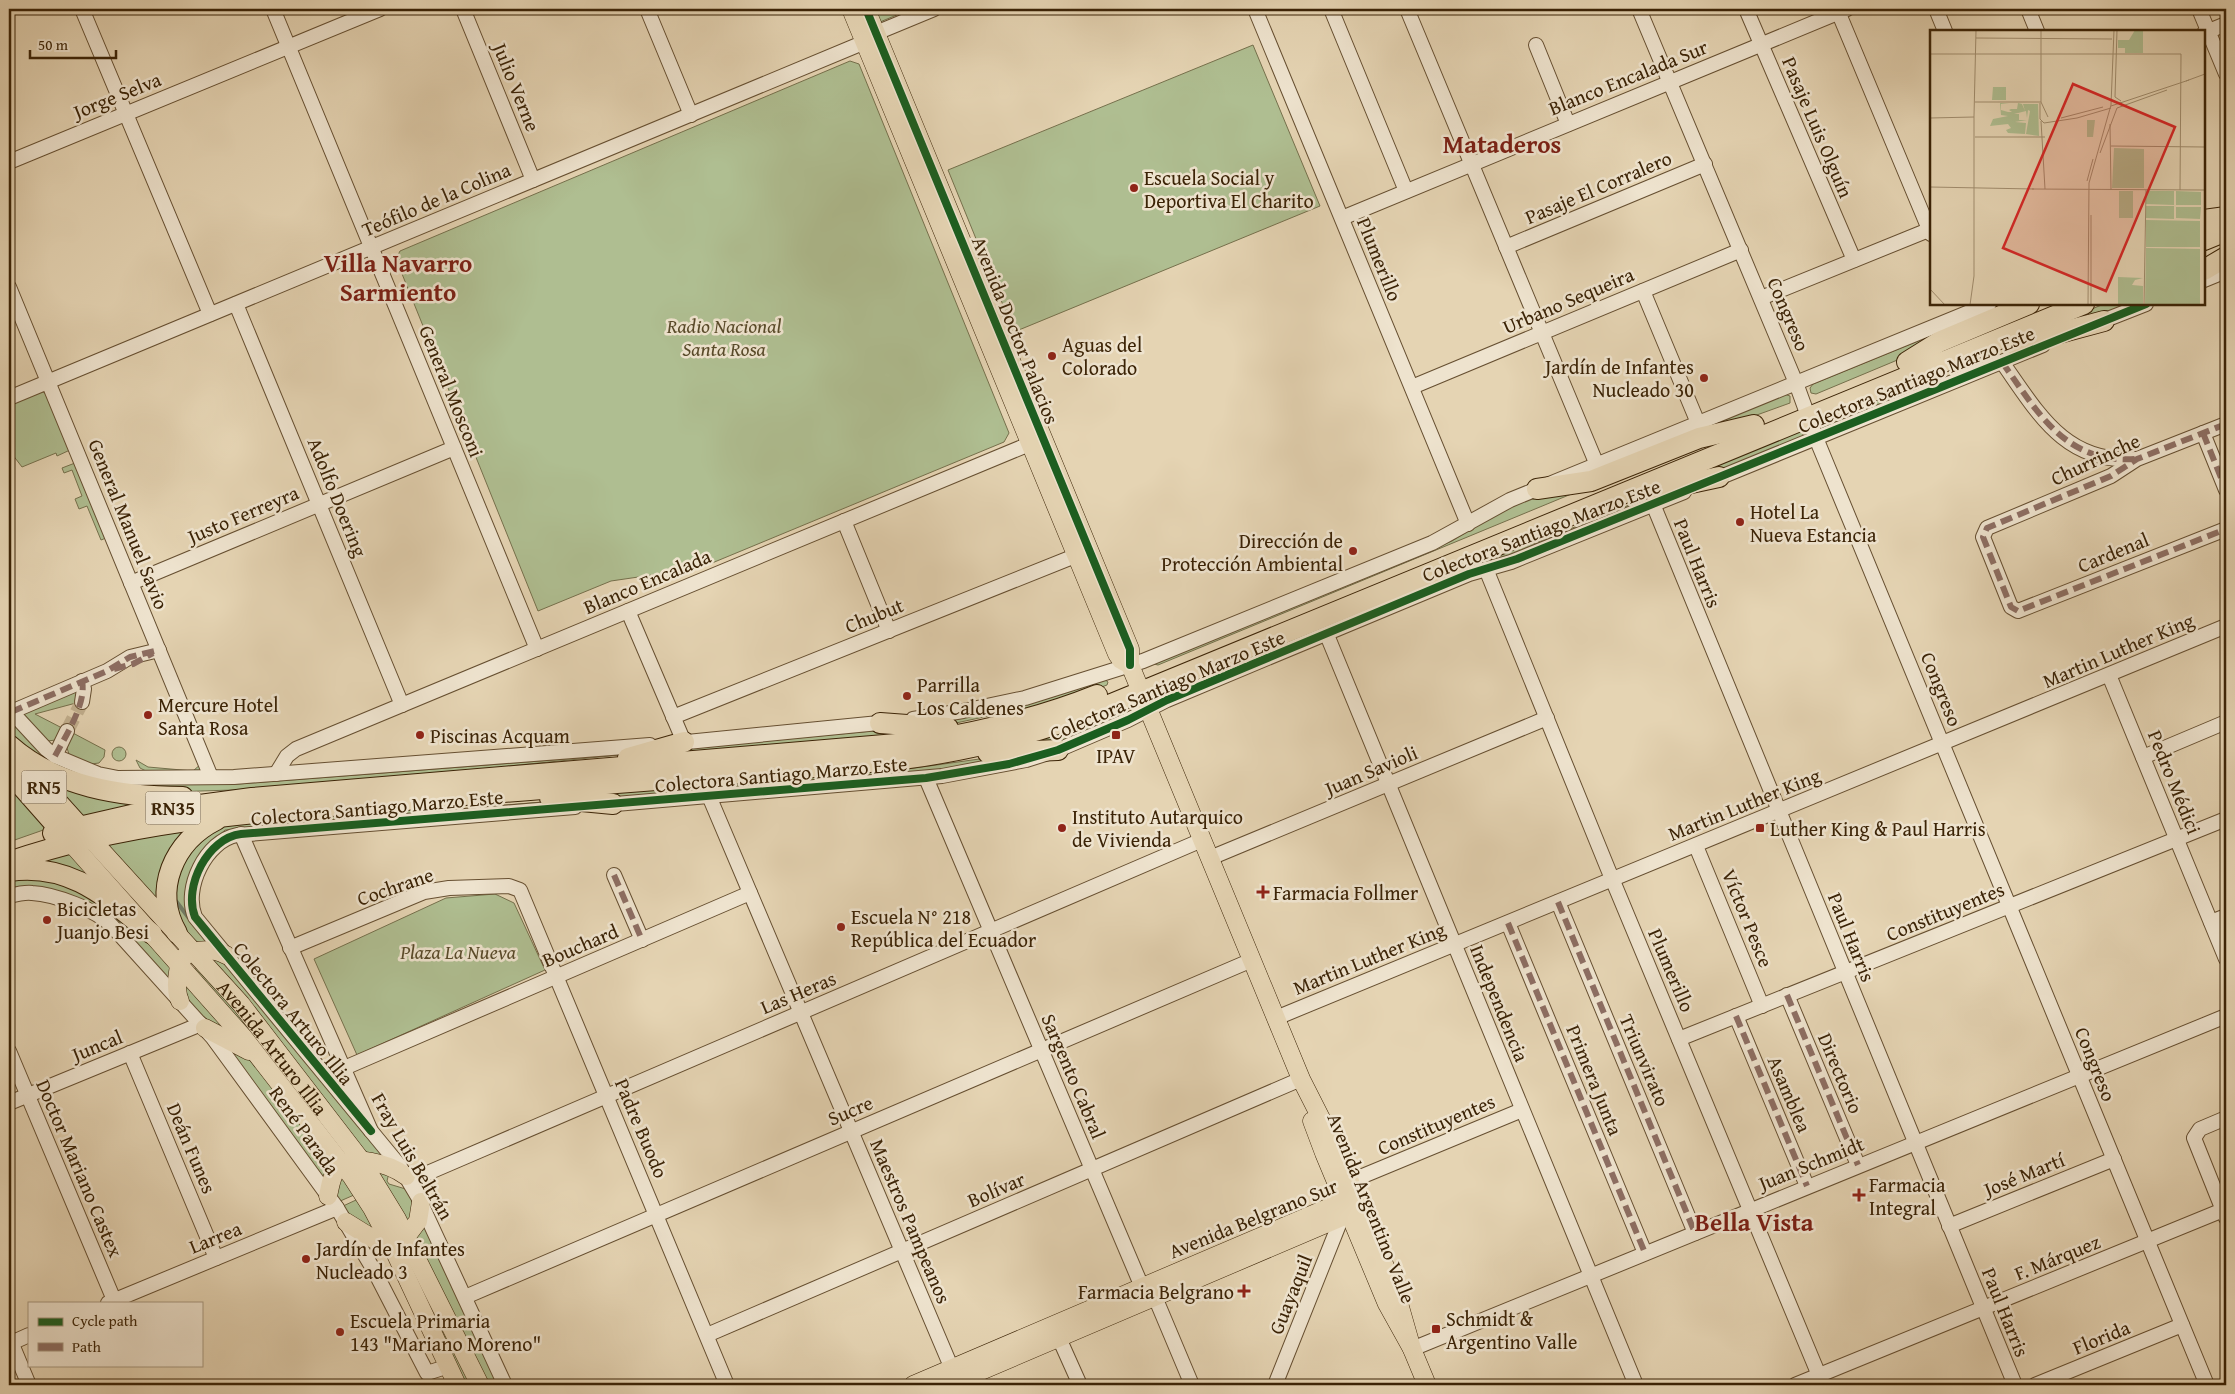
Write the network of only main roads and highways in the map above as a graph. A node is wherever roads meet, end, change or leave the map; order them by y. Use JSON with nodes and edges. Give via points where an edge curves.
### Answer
{"nodes":[{"id":1,"x":851,"y":9,"type":"edge"},
{"id":2,"x":866,"y":9,"type":"edge"},
{"id":3,"x":870,"y":37,"type":"junction"},
{"id":4,"x":2226,"y":217,"type":"edge"},
{"id":5,"x":2205,"y":220,"type":"edge"},
{"id":6,"x":2226,"y":231,"type":"edge"},
{"id":7,"x":2205,"y":240,"type":"edge"},
{"id":8,"x":2226,"y":245,"type":"edge"},
{"id":9,"x":2205,"y":254,"type":"edge"},
{"id":10,"x":2226,"y":257,"type":"edge"},
{"id":11,"x":2205,"y":269,"type":"edge"},
{"id":12,"x":2027,"y":305,"type":"edge"},
{"id":13,"x":2047,"y":305,"type":"edge"},
{"id":14,"x":2082,"y":305,"type":"edge"},
{"id":15,"x":2104,"y":321,"type":"road end"},
{"id":16,"x":1907,"y":362,"type":"junction"},
{"id":17,"x":1850,"y":400,"type":"junction"},
{"id":18,"x":1807,"y":411,"type":"junction"},
{"id":19,"x":1754,"y":426,"type":"junction"},
{"id":20,"x":1719,"y":477,"type":"road end"},
{"id":21,"x":1537,"y":489,"type":"road end"},
{"id":22,"x":1483,"y":561,"type":"junction"},
{"id":23,"x":1139,"y":687,"type":"junction"},
{"id":24,"x":1094,"y":697,"type":"junction"},
{"id":25,"x":880,"y":723,"type":"road end"},
{"id":26,"x":684,"y":742,"type":"road end"},
{"id":27,"x":9,"y":746,"type":"edge"},
{"id":28,"x":1058,"y":750,"type":"road end"},
{"id":29,"x":815,"y":766,"type":"junction"},
{"id":30,"x":9,"y":772,"type":"edge"},
{"id":31,"x":453,"y":782,"type":"junction"},
{"id":32,"x":268,"y":797,"type":"junction"},
{"id":33,"x":399,"y":800,"type":"junction"},
{"id":34,"x":613,"y":804,"type":"road end"},
{"id":35,"x":223,"y":816,"type":"junction"},
{"id":36,"x":76,"y":835,"type":"junction"},
{"id":37,"x":9,"y":848,"type":"edge"},
{"id":38,"x":9,"y":862,"type":"edge"},
{"id":39,"x":9,"y":872,"type":"edge"},
{"id":40,"x":177,"y":933,"type":"junction"},
{"id":41,"x":152,"y":934,"type":"junction"},
{"id":42,"x":195,"y":952,"type":"junction"},
{"id":43,"x":226,"y":955,"type":"road end"},
{"id":44,"x":180,"y":965,"type":"junction"},
{"id":45,"x":180,"y":1001,"type":"road end"},
{"id":46,"x":203,"y":1026,"type":"road end"},
{"id":47,"x":260,"y":1058,"type":"junction"},
{"id":48,"x":361,"y":1160,"type":"junction"},
{"id":49,"x":343,"y":1165,"type":"junction"},
{"id":50,"x":407,"y":1178,"type":"road end"},
{"id":51,"x":1347,"y":1200,"type":"junction"},
{"id":52,"x":421,"y":1202,"type":"road end"},
{"id":53,"x":400,"y":1242,"type":"junction"},
{"id":54,"x":953,"y":1380,"type":"edge"},
{"id":55,"x":457,"y":1385,"type":"edge"},
{"id":56,"x":480,"y":1385,"type":"edge"},
{"id":57,"x":913,"y":1385,"type":"edge"},
{"id":58,"x":1427,"y":1385,"type":"edge"}],
"edges":[{"from":1,"to":3,"type":"main road","name":"Avenida Doctor Palacios"},
{"from":2,"to":3,"type":"main road","name":"Avenida Doctor Palacios"},
{"from":3,"to":23,"type":"main road","name":"Avenida Doctor Palacios","via":[[1083,553],[1117,654]]},
{"from":4,"to":5,"type":"highway"},
{"from":6,"to":7,"type":"highway"},
{"from":8,"to":9,"type":"highway"},
{"from":10,"to":11,"type":"highway"},
{"from":12,"to":16,"type":"highway","via":[[1938,342]]},
{"from":13,"to":16,"type":"highway","number":"RN35"},
{"from":14,"to":17,"type":"highway","number":"RN35"},
{"from":15,"to":17,"type":"highway","via":[[2027,340],[1909,387]]},
{"from":16,"to":18,"type":"highway","number":"RN35"},
{"from":17,"to":18,"type":"highway","number":"RN35"},
{"from":18,"to":19,"type":"highway","number":"RN35"},
{"from":18,"to":22,"type":"highway","number":"RN35"},
{"from":19,"to":21,"type":"highway","via":[[1699,438],[1591,481]]},
{"from":19,"to":23,"type":"highway","number":"RN35"},
{"from":20,"to":22,"type":"highway","via":[[1653,491]]},
{"from":22,"to":23,"type":"highway","number":"RN35"},
{"from":23,"to":24,"type":"highway","number":"RN35"},
{"from":23,"to":29,"type":"highway","number":"RN35","via":[[1062,724],[978,746],[920,757]]},
{"from":23,"to":51,"type":"main road","name":"Avenida Argentino Valle","via":[[1301,1079],[1317,1135]]},
{"from":24,"to":25,"type":"highway","via":[[952,728]]},
{"from":24,"to":31,"type":"highway","number":"RN35","via":[[1003,725],[920,742]]},
{"from":26,"to":31,"type":"highway","via":[[625,758],[509,770]]},
{"from":27,"to":32,"type":"highway","via":[[45,770],[71,781],[111,791],[170,797]]},
{"from":27,"to":36,"type":"highway","name":"Avenida Arturo Illia","number":"RN5"},
{"from":28,"to":29,"type":"highway","via":[[990,753],[877,770]]},
{"from":29,"to":33,"type":"highway","number":"RN35"},
{"from":30,"to":36,"type":"highway","name":"Avenida Arturo Illia","number":"RN5"},
{"from":31,"to":32,"type":"highway","number":"RN35"},
{"from":32,"to":36,"type":"highway","number":"RN35","via":[[157,810]]},
{"from":33,"to":34,"type":"highway","via":[[446,806],[552,797]]},
{"from":33,"to":35,"type":"highway","number":"RN35"},
{"from":35,"to":36,"type":"highway","number":"RN35"},
{"from":35,"to":40,"type":"highway","via":[[194,834],[172,864],[166,900]]},
{"from":36,"to":37,"type":"highway","number":"RN35"},
{"from":36,"to":38,"type":"highway","number":"RN35"},
{"from":36,"to":40,"type":"main road","name":"Avenida Arturo Illia"},
{"from":36,"to":41,"type":"main road","name":"Avenida Arturo Illia"},
{"from":39,"to":41,"type":"highway","via":[[42,870],[78,880],[108,898]]},
{"from":40,"to":42,"type":"main road","name":"Avenida Arturo Illia"},
{"from":41,"to":44,"type":"main road","name":"Avenida Arturo Illia"},
{"from":42,"to":43,"type":"main road","via":[[215,950]]},
{"from":42,"to":44,"type":"main road","via":[[185,956]]},
{"from":42,"to":48,"type":"main road","name":"Avenida Arturo Illia","via":[[250,1014]]},
{"from":44,"to":45,"type":"main road","via":[[176,988]]},
{"from":44,"to":47,"type":"main road","name":"Avenida Arturo Illia"},
{"from":46,"to":47,"type":"main road"},
{"from":47,"to":49,"type":"main road","name":"Avenida Arturo Illia"},
{"from":48,"to":49,"type":"main road"},
{"from":48,"to":50,"type":"main road","via":[[391,1168]]},
{"from":48,"to":53,"type":"main road","name":"Avenida Arturo Illia","via":[[387,1201]]},
{"from":49,"to":53,"type":"main road","name":"Avenida Arturo Illia"},
{"from":49,"to":53,"type":"main road","via":[[334,1174],[337,1208],[381,1244]]},
{"from":51,"to":54,"type":"main road","name":"Avenida Belgrano Sur"},
{"from":51,"to":58,"type":"main road","name":"Avenida Argentino Valle","via":[[1387,1304]]},
{"from":52,"to":53,"type":"main road","via":[[420,1219]]},
{"from":53,"to":55,"type":"main road","name":"Avenida Arturo Illia"},
{"from":53,"to":56,"type":"main road","name":"Avenida Arturo Illia"},
{"from":54,"to":57,"type":"main road","name":"Avenida Belgrano Sur"}]}
